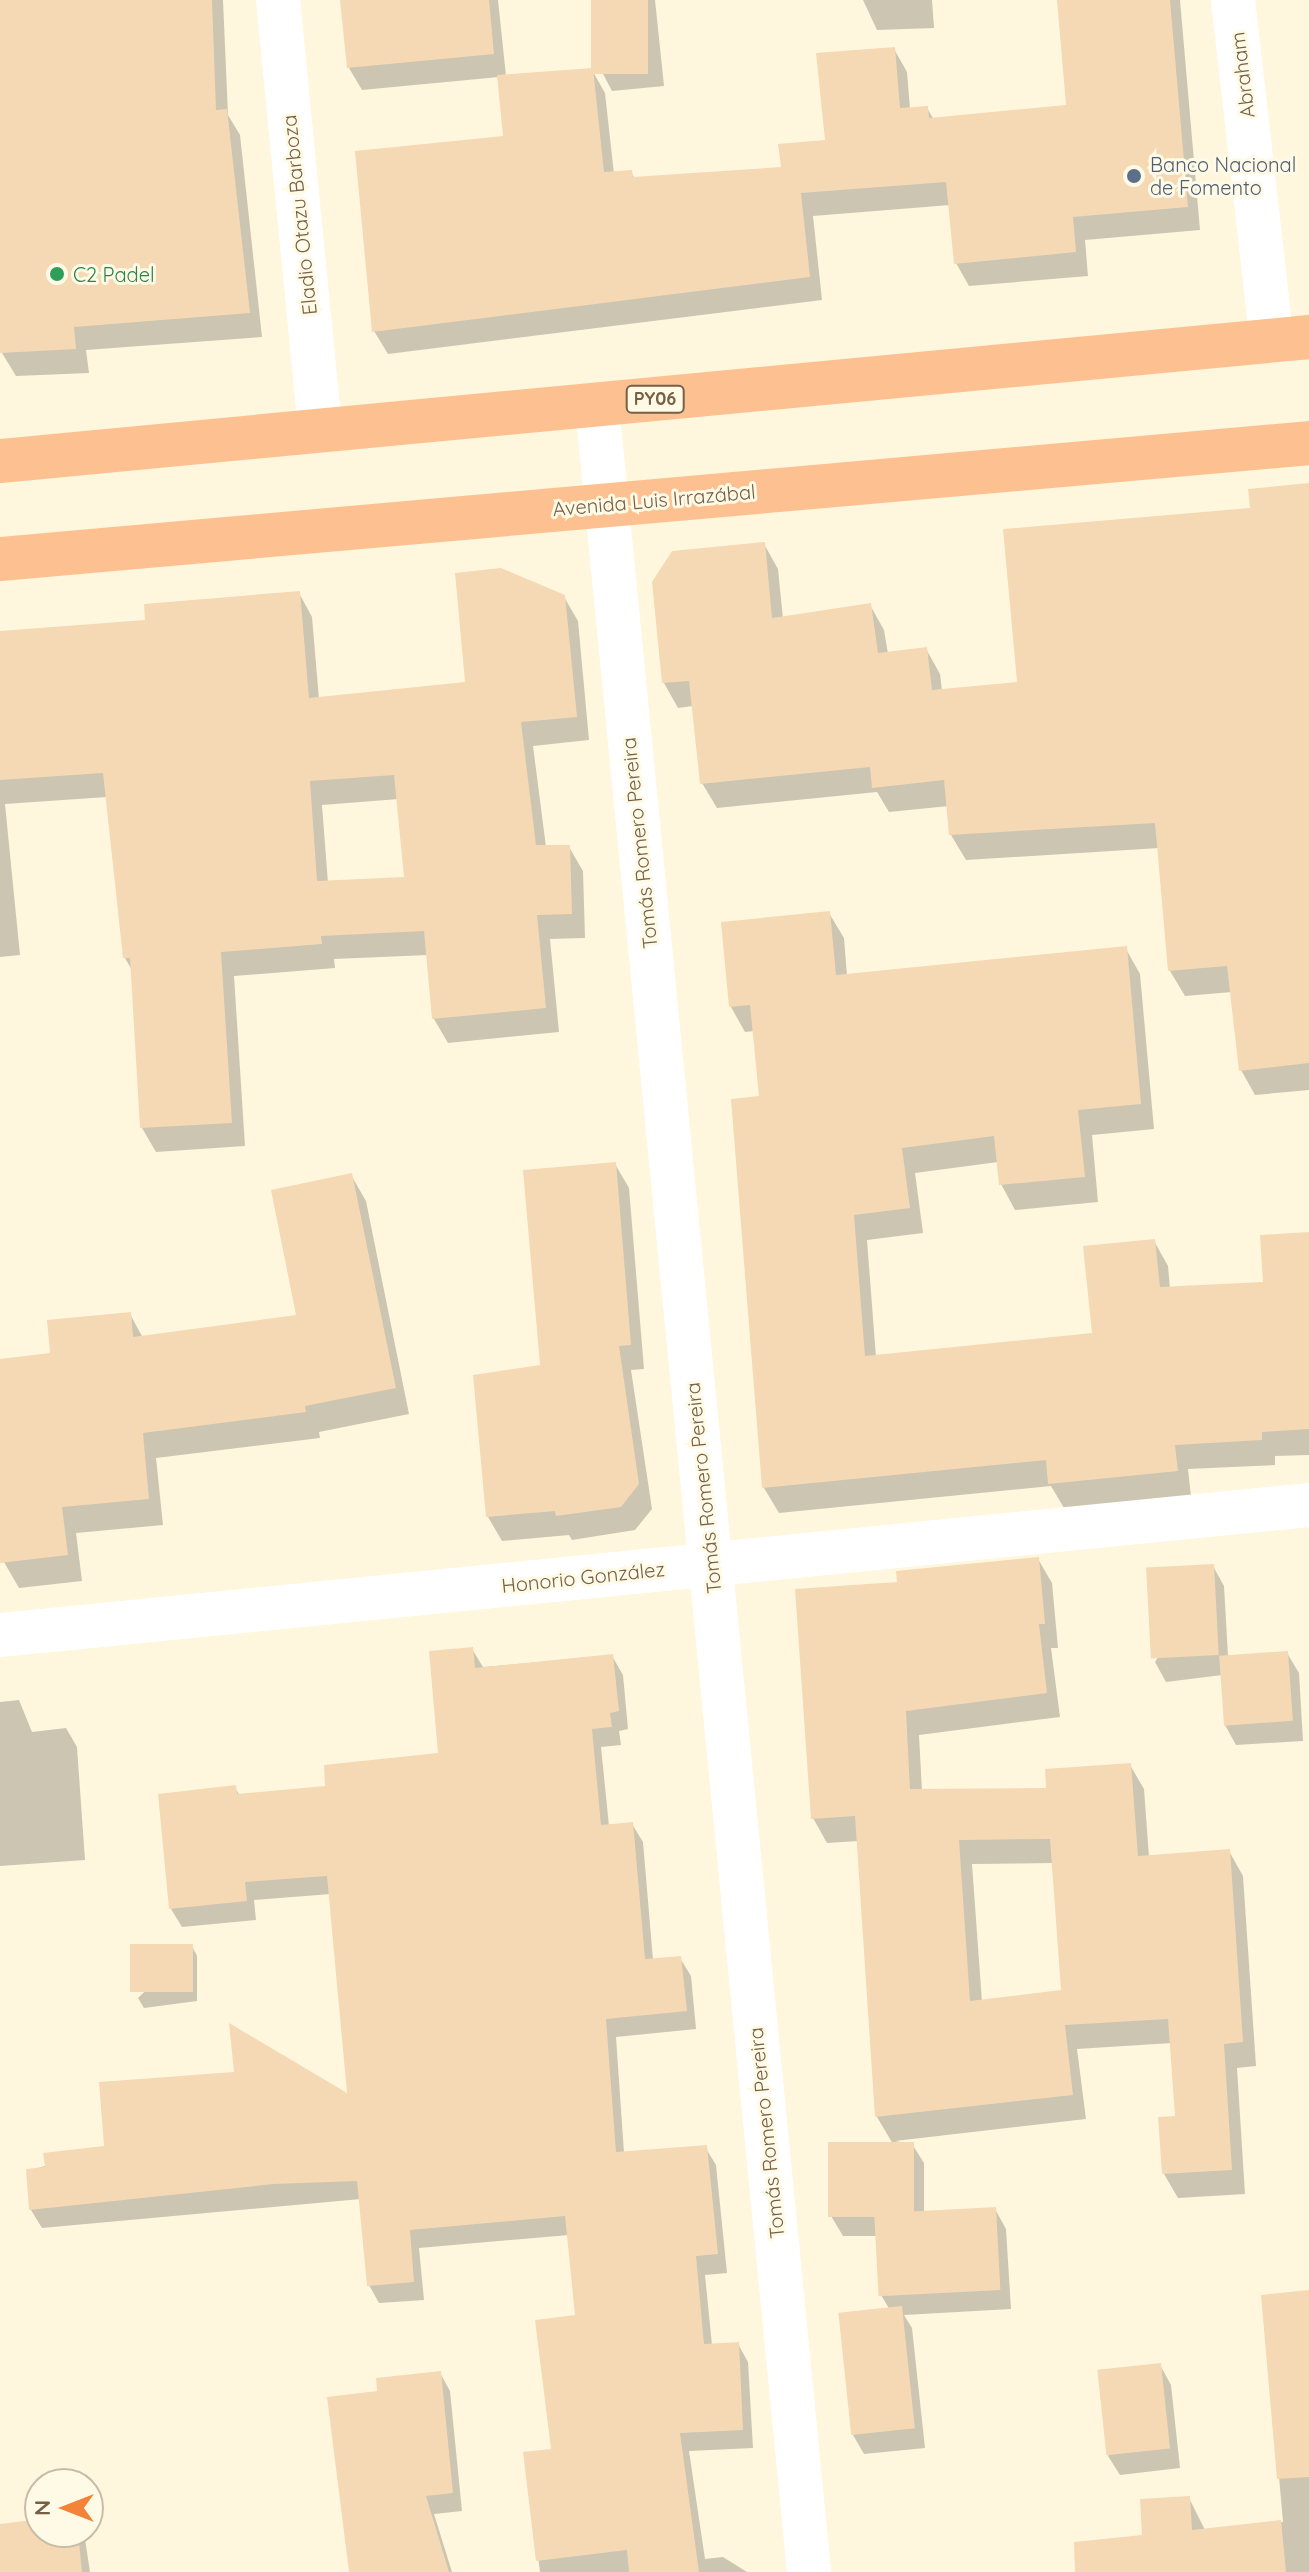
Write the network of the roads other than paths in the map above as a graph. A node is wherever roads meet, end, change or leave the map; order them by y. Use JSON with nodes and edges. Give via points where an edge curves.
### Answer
{"nodes":[{"id":1,"x":278,"y":0,"type":"edge"},
{"id":2,"x":1233,"y":0,"type":"edge"},
{"id":3,"x":1290,"y":339,"type":"edge"},
{"id":4,"x":597,"y":405,"type":"junction"},
{"id":5,"x":320,"y":430,"type":"junction"},
{"id":6,"x":1309,"y":443,"type":"edge"},
{"id":7,"x":0,"y":461,"type":"edge"},
{"id":8,"x":606,"y":504,"type":"junction"},
{"id":9,"x":0,"y":559,"type":"edge"},
{"id":10,"x":1309,"y":1505,"type":"edge"},
{"id":11,"x":710,"y":1564,"type":"junction"},
{"id":12,"x":0,"y":1635,"type":"edge"},
{"id":13,"x":809,"y":2572,"type":"edge"}],
"edges":[{"from":1,"to":5,"type":"street","name":"Eladio Otazu Barboza"},
{"from":2,"to":3,"type":"street","name":"Abraham"},
{"from":3,"to":4,"type":"highway","number":"PY06"},
{"from":4,"to":5,"type":"highway","number":"PY06"},
{"from":4,"to":8,"type":"street","name":"Tomás Romero Pereira"},
{"from":5,"to":7,"type":"highway","number":"PY06"},
{"from":6,"to":8,"type":"highway","name":"Avenida Luis Irrazábal"},
{"from":8,"to":9,"type":"highway","name":"Avenida Luis Irrazábal"},
{"from":8,"to":11,"type":"street","name":"Tomás Romero Pereira"},
{"from":10,"to":11,"type":"street","name":"Honorio González"},
{"from":11,"to":12,"type":"street","name":"Honorio González"},
{"from":11,"to":13,"type":"street","name":"Tomás Romero Pereira"}]}
